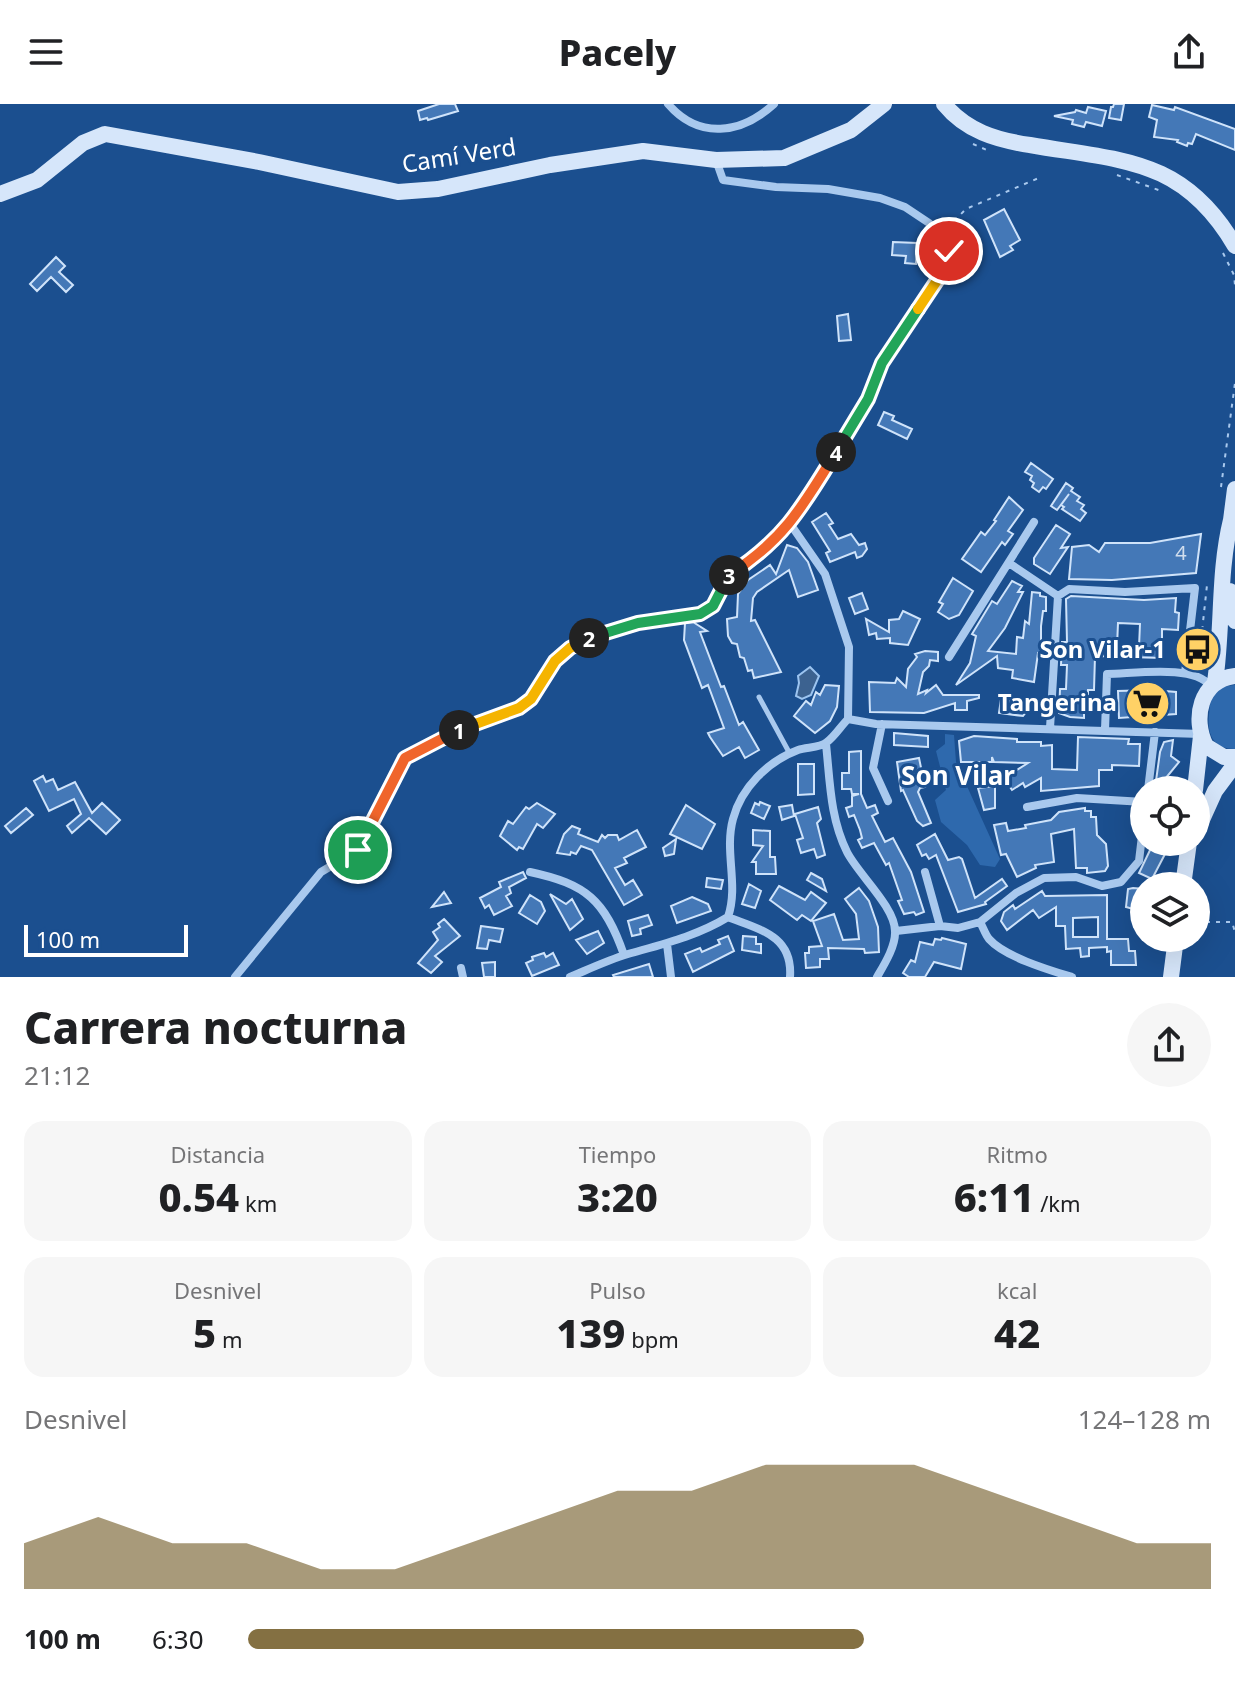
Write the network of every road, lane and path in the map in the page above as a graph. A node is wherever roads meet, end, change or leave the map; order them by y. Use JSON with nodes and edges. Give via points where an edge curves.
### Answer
{"nodes":[{"id":1,"x":668,"y":104,"type":"edge"},
{"id":2,"x":774,"y":104,"type":"edge"},
{"id":3,"x":884,"y":104,"type":"edge"},
{"id":4,"x":944,"y":104,"type":"edge"},
{"id":5,"x":969,"y":142,"type":"dead end"},
{"id":6,"x":996,"y":152,"type":"dead end"},
{"id":7,"x":716,"y":160,"type":"junction"},
{"id":8,"x":1113,"y":173,"type":"dead end"},
{"id":9,"x":1041,"y":177,"type":"dead end"},
{"id":10,"x":1167,"y":193,"type":"dead end"},
{"id":11,"x":0,"y":194,"type":"edge"},
{"id":12,"x":940,"y":234,"type":"junction"},
{"id":13,"x":1228,"y":247,"type":"edge"},
{"id":14,"x":1235,"y":285,"type":"edge"},
{"id":15,"x":1235,"y":489,"type":"edge"},
{"id":16,"x":1034,"y":522,"type":"dead end"},
{"id":17,"x":791,"y":525,"type":"junction"},
{"id":18,"x":1009,"y":563,"type":"junction"},
{"id":19,"x":1058,"y":596,"type":"junction"},
{"id":20,"x":1228,"y":620,"type":"edge"},
{"id":21,"x":949,"y":657,"type":"dead end"},
{"id":22,"x":1185,"y":673,"type":"junction"},
{"id":23,"x":1235,"y":676,"type":"edge"},
{"id":24,"x":1212,"y":684,"type":"junction"},
{"id":25,"x":759,"y":697,"type":"dead end"},
{"id":26,"x":848,"y":719,"type":"junction"},
{"id":27,"x":882,"y":724,"type":"junction"},
{"id":28,"x":1050,"y":728,"type":"junction"},
{"id":29,"x":1105,"y":730,"type":"junction"},
{"id":30,"x":1155,"y":732,"type":"junction"},
{"id":31,"x":1201,"y":735,"type":"junction"},
{"id":32,"x":826,"y":744,"type":"junction"},
{"id":33,"x":790,"y":754,"type":"junction"},
{"id":34,"x":1235,"y":757,"type":"edge"},
{"id":35,"x":1235,"y":764,"type":"edge"},
{"id":36,"x":1150,"y":776,"type":"edge"},
{"id":37,"x":1197,"y":776,"type":"edge"},
{"id":38,"x":888,"y":801,"type":"dead end"},
{"id":39,"x":1130,"y":801,"type":"edge"},
{"id":40,"x":1210,"y":802,"type":"edge"},
{"id":41,"x":1027,"y":807,"type":"dead end"},
{"id":42,"x":1140,"y":856,"type":"edge"},
{"id":43,"x":530,"y":872,"type":"dead end"},
{"id":44,"x":925,"y":872,"type":"dead end"},
{"id":45,"x":728,"y":917,"type":"junction"},
{"id":46,"x":980,"y":922,"type":"junction"},
{"id":47,"x":1210,"y":922,"type":"edge"},
{"id":48,"x":940,"y":926,"type":"junction"},
{"id":49,"x":896,"y":931,"type":"junction"},
{"id":50,"x":1235,"y":932,"type":"edge"},
{"id":51,"x":667,"y":944,"type":"junction"},
{"id":52,"x":1174,"y":952,"type":"edge"},
{"id":53,"x":624,"y":955,"type":"junction"},
{"id":54,"x":1041,"y":966,"type":"junction"},
{"id":55,"x":235,"y":977,"type":"edge"},
{"id":56,"x":570,"y":977,"type":"edge"},
{"id":57,"x":671,"y":977,"type":"edge"},
{"id":58,"x":790,"y":977,"type":"edge"},
{"id":59,"x":877,"y":977,"type":"edge"},
{"id":60,"x":1039,"y":977,"type":"edge"},
{"id":61,"x":1072,"y":977,"type":"edge"},
{"id":62,"x":1171,"y":977,"type":"edge"}],
"edges":[{"from":1,"to":2,"type":"street","via":[[680,118],[705,129],[742,126]]},
{"from":3,"to":7,"type":"street","name":"Camí Verd","via":[[851,130],[784,158]]},
{"from":4,"to":13,"type":"street","via":[[972,128],[1004,140],[1126,160],[1157,171],[1207,206]]},
{"from":5,"to":6,"type":"path"},
{"from":7,"to":11,"type":"street","name":"Camí Verd","via":[[643,151],[398,192],[105,134],[83,143],[37,180]]},
{"from":7,"to":12,"type":"street","via":[[723,180],[880,198],[905,207]]},
{"from":8,"to":10,"type":"path"},
{"from":9,"to":12,"type":"path","via":[[966,209]]},
{"from":12,"to":17,"type":"street","via":[[949,251],[942,273],[882,363],[868,399]]},
{"from":13,"to":14,"type":"path"},
{"from":15,"to":20,"type":"street"},
{"from":16,"to":18,"type":"street"},
{"from":17,"to":26,"type":"street","via":[[825,574],[849,647]]},
{"from":17,"to":55,"type":"street","via":[[726,577],[713,606],[700,614],[598,634],[555,661],[531,699],[519,708],[477,722],[405,758],[358,850],[321,872]]},
{"from":18,"to":19,"type":"street"},
{"from":18,"to":21,"type":"street"},
{"from":19,"to":22,"type":"street","via":[[1069,589],[1195,588]]},
{"from":19,"to":28,"type":"street"},
{"from":20,"to":22,"type":"street","via":[[1207,657]]},
{"from":20,"to":24,"type":"street"},
{"from":22,"to":24,"type":"street"},
{"from":22,"to":29,"type":"street","via":[[1107,674]]},
{"from":23,"to":24,"type":"street"},
{"from":24,"to":31,"type":"street","via":[[1203,699]]},
{"from":25,"to":33,"type":"lane"},
{"from":26,"to":27,"type":"street"},
{"from":26,"to":32,"type":"street"},
{"from":27,"to":28,"type":"street"},
{"from":27,"to":38,"type":"street","via":[[873,768]]},
{"from":28,"to":29,"type":"street"},
{"from":29,"to":30,"type":"street"},
{"from":30,"to":31,"type":"street"},
{"from":30,"to":36,"type":"street"},
{"from":31,"to":34,"type":"street","via":[[1210,750]]},
{"from":31,"to":37,"type":"street"},
{"from":32,"to":33,"type":"street"},
{"from":32,"to":49,"type":"street","via":[[832,808],[843,840]]},
{"from":33,"to":45,"type":"street","via":[[742,796],[729,846],[733,893]]},
{"from":35,"to":40,"type":"street"},
{"from":39,"to":41,"type":"street","via":[[1077,798]]},
{"from":42,"to":46,"type":"street","via":[[1121,882],[1102,886],[1076,877],[1044,878]]},
{"from":43,"to":53,"type":"street","via":[[569,883],[594,898],[617,933]]},
{"from":44,"to":48,"type":"street"},
{"from":45,"to":51,"type":"street"},
{"from":45,"to":58,"type":"street","via":[[769,932],[784,947]]},
{"from":46,"to":48,"type":"street"},
{"from":46,"to":54,"type":"street","via":[[989,939]]},
{"from":47,"to":50,"type":"path","via":[[1232,922]]},
{"from":48,"to":49,"type":"street"},
{"from":49,"to":59,"type":"street"},
{"from":51,"to":53,"type":"street"},
{"from":51,"to":57,"type":"street"},
{"from":52,"to":62,"type":"street"},
{"from":53,"to":56,"type":"street"},
{"from":54,"to":60,"type":"street"},
{"from":54,"to":61,"type":"street"}]}
